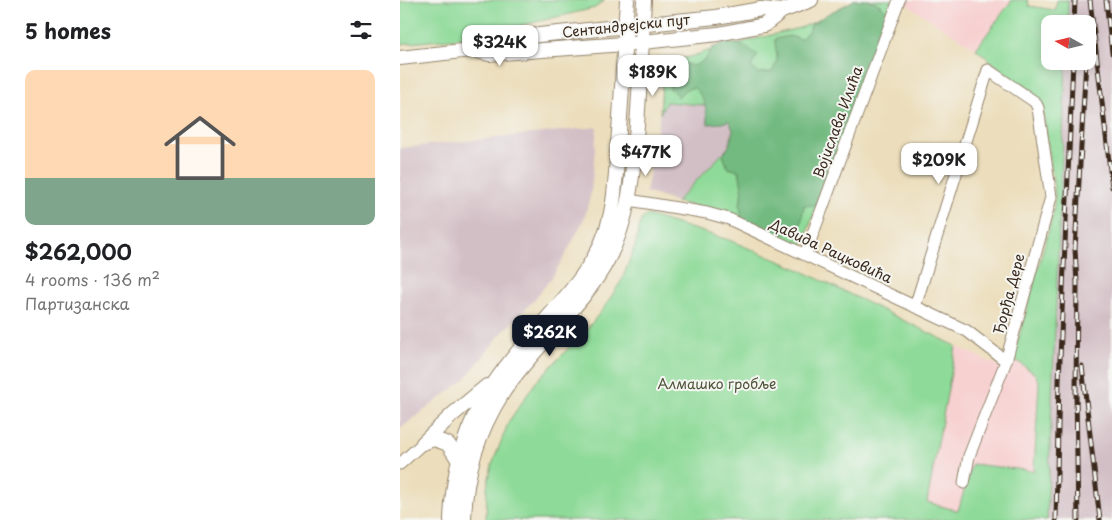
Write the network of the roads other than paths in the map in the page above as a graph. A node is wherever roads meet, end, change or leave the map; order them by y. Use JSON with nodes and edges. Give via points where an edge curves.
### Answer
{"nodes":[{"id":1,"x":627,"y":0,"type":"edge"},
{"id":2,"x":644,"y":0,"type":"edge"},
{"id":3,"x":811,"y":0,"type":"edge"},
{"id":4,"x":899,"y":0,"type":"edge"},
{"id":5,"x":782,"y":11,"type":"junction"},
{"id":6,"x":643,"y":24,"type":"junction"},
{"id":7,"x":625,"y":26,"type":"junction"},
{"id":8,"x":642,"y":42,"type":"junction"},
{"id":9,"x":624,"y":44,"type":"junction"},
{"id":10,"x":471,"y":50,"type":"junction"},
{"id":11,"x":400,"y":58,"type":"edge"},
{"id":12,"x":629,"y":200,"type":"junction"},
{"id":13,"x":805,"y":255,"type":"junction"},
{"id":14,"x":915,"y":307,"type":"junction"},
{"id":15,"x":1006,"y":361,"type":"junction"},
{"id":16,"x":496,"y":380,"type":"junction"},
{"id":17,"x":424,"y":443,"type":"junction"},
{"id":18,"x":458,"y":459,"type":"junction"},
{"id":19,"x":400,"y":464,"type":"edge"},
{"id":20,"x":964,"y":484,"type":"dead end"},
{"id":21,"x":451,"y":520,"type":"edge"},
{"id":22,"x":464,"y":520,"type":"edge"}],
"edges":[{"from":1,"to":7,"type":"main road"},
{"from":2,"to":6,"type":"main road"},
{"from":3,"to":5,"type":"main road","name":"Сентандрејски пут"},
{"from":4,"to":13,"type":"street","name":"Војислава Илића"},
{"from":5,"to":6,"type":"main road","name":"Сентандрејски пут","via":[[761,9]]},
{"from":5,"to":8,"type":"main road","name":"Сентандрејски пут","via":[[764,25],[718,34]]},
{"from":6,"to":7,"type":"main road","name":"Сентандрејски пут"},
{"from":6,"to":8,"type":"main road"},
{"from":7,"to":9,"type":"main road"},
{"from":7,"to":10,"type":"main road","name":"Сентандрејски пут","via":[[488,42]]},
{"from":8,"to":9,"type":"main road","name":"Сентандрејски пут"},
{"from":8,"to":12,"type":"main road"},
{"from":9,"to":10,"type":"main road","name":"Сентандрејски пут","via":[[489,54]]},
{"from":9,"to":16,"type":"main road","via":[[616,188],[609,222],[590,264],[574,288]]},
{"from":10,"to":11,"type":"main road","name":"Сентандрејски пут"},
{"from":12,"to":13,"type":"street","name":"Давида Рацковића","via":[[729,219]]},
{"from":12,"to":22,"type":"main road","via":[[620,233],[592,285],[520,370],[497,403],[481,435],[470,469]]},
{"from":13,"to":14,"type":"street","name":"Давида Рацковића"},
{"from":14,"to":15,"type":"street","name":"Давида Рацковића","via":[[967,331]]},
{"from":14,"to":15,"type":"street","name":"Ђорђа Дере","via":[[988,70],[1035,102],[1038,108],[1051,197]]},
{"from":15,"to":20,"type":"street","name":"Ђорђа Дере","via":[[969,456]]},
{"from":16,"to":17,"type":"main road","via":[[452,415]]},
{"from":16,"to":18,"type":"main road","via":[[475,414]]},
{"from":17,"to":18,"type":"main road","via":[[434,439],[448,444]]},
{"from":17,"to":19,"type":"street"},
{"from":18,"to":21,"type":"main road"}]}
